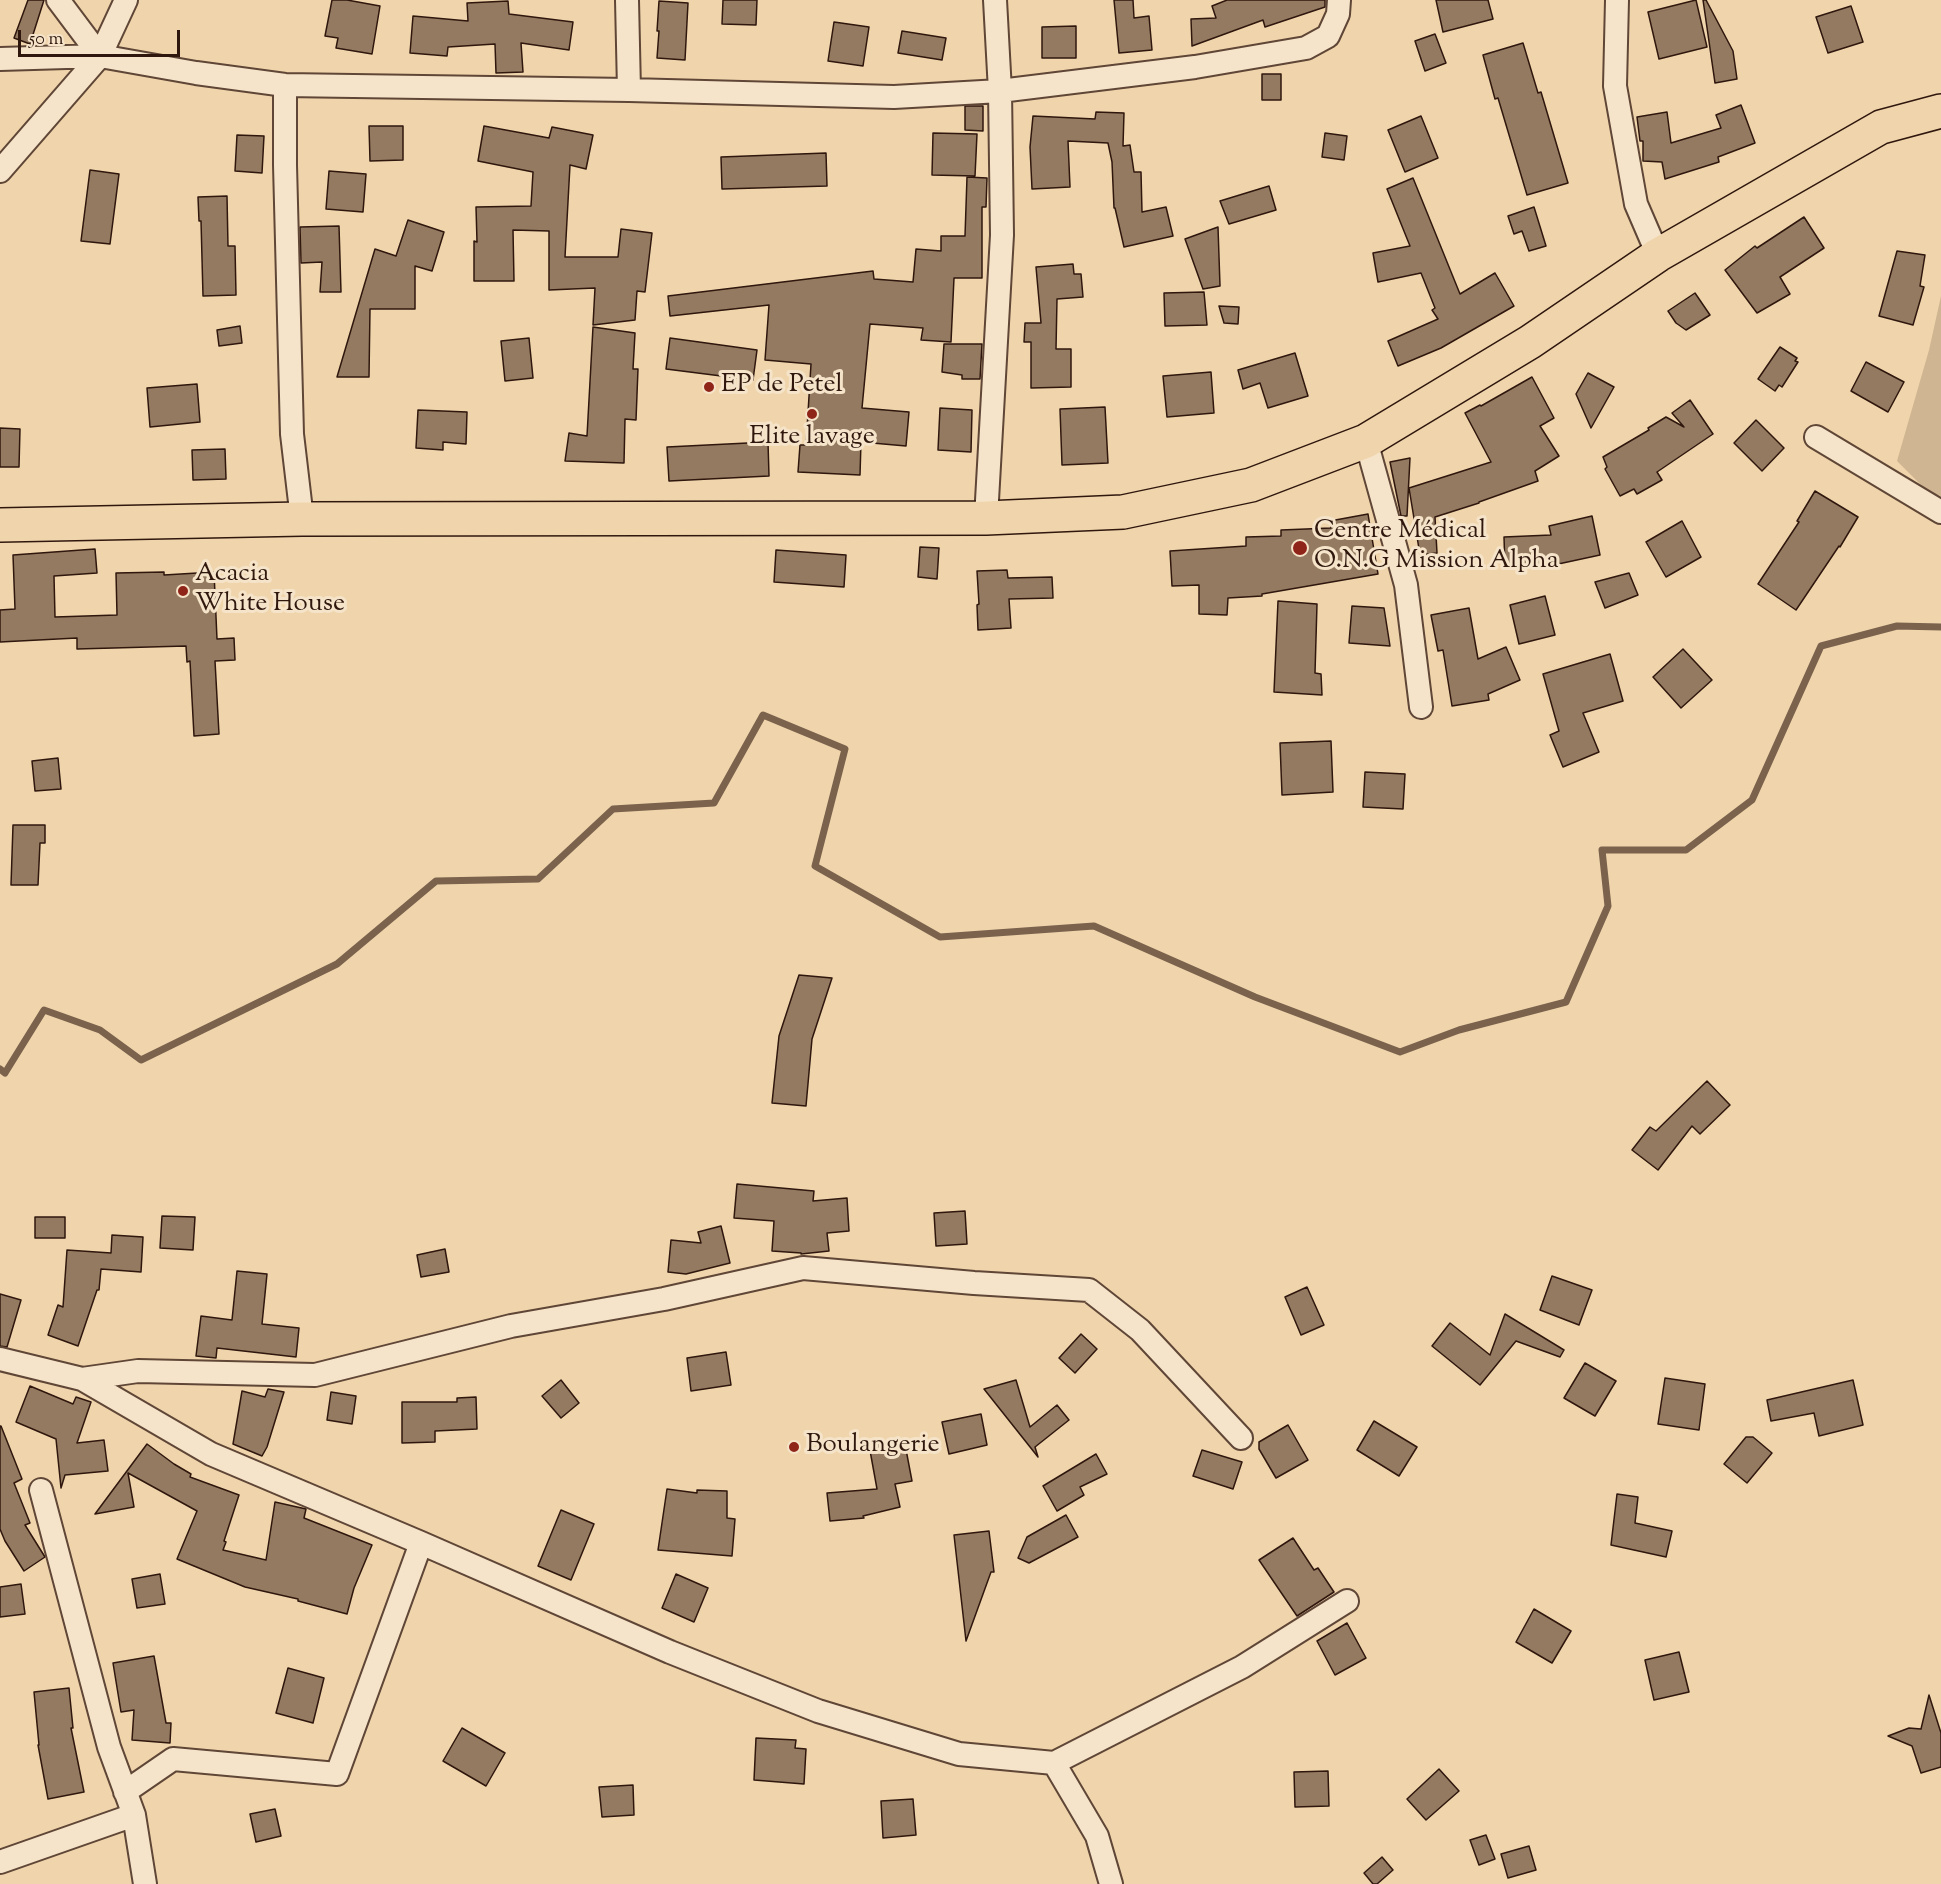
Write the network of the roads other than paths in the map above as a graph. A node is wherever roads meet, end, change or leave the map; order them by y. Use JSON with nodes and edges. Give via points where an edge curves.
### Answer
{"nodes":[{"id":1,"x":58,"y":0,"type":"edge"},
{"id":2,"x":126,"y":0,"type":"edge"},
{"id":3,"x":627,"y":0,"type":"edge"},
{"id":4,"x":994,"y":0,"type":"edge"},
{"id":5,"x":1339,"y":0,"type":"edge"},
{"id":6,"x":1617,"y":0,"type":"edge"},
{"id":7,"x":100,"y":56,"type":"junction"},
{"id":8,"x":0,"y":59,"type":"edge"},
{"id":9,"x":285,"y":85,"type":"junction"},
{"id":10,"x":629,"y":90,"type":"junction"},
{"id":11,"x":1000,"y":92,"type":"junction"},
{"id":12,"x":1941,"y":111,"type":"edge"},
{"id":13,"x":0,"y":171,"type":"edge"},
{"id":14,"x":1658,"y":255,"type":"junction"},
{"id":15,"x":1816,"y":437,"type":"dead end"},
{"id":16,"x":1366,"y":441,"type":"junction"},
{"id":17,"x":1941,"y":512,"type":"edge"},
{"id":18,"x":986,"y":518,"type":"junction"},
{"id":19,"x":302,"y":519,"type":"junction"},
{"id":20,"x":0,"y":525,"type":"edge"},
{"id":21,"x":1421,"y":707,"type":"dead end"},
{"id":22,"x":0,"y":1359,"type":"edge"},
{"id":23,"x":82,"y":1379,"type":"junction"},
{"id":24,"x":1241,"y":1438,"type":"dead end"},
{"id":25,"x":41,"y":1490,"type":"dead end"},
{"id":26,"x":421,"y":1543,"type":"junction"},
{"id":27,"x":1347,"y":1601,"type":"dead end"},
{"id":28,"x":1054,"y":1763,"type":"junction"},
{"id":29,"x":125,"y":1792,"type":"junction"},
{"id":30,"x":134,"y":1815,"type":"junction"},
{"id":31,"x":0,"y":1862,"type":"edge"},
{"id":32,"x":145,"y":1884,"type":"edge"},
{"id":33,"x":1111,"y":1884,"type":"edge"}],
"edges":[{"from":1,"to":7,"type":"street"},
{"from":2,"to":7,"type":"street"},
{"from":3,"to":10,"type":"street"},
{"from":4,"to":11,"type":"street"},
{"from":5,"to":11,"type":"street","via":[[1338,14],[1328,36],[1306,48],[1196,67]]},
{"from":6,"to":14,"type":"street","via":[[1615,86],[1636,204]]},
{"from":7,"to":8,"type":"street"},
{"from":7,"to":9,"type":"street"},
{"from":7,"to":13,"type":"street"},
{"from":9,"to":10,"type":"street"},
{"from":9,"to":19,"type":"street","via":[[292,434]]},
{"from":10,"to":11,"type":"street","via":[[894,97]]},
{"from":11,"to":18,"type":"street","via":[[1002,235]]},
{"from":12,"to":14,"type":"highway","via":[[1881,127]]},
{"from":14,"to":16,"type":"highway","via":[[1530,342]]},
{"from":15,"to":17,"type":"street"},
{"from":16,"to":18,"type":"highway","via":[[1251,485],[1123,513]]},
{"from":16,"to":21,"type":"street","via":[[1406,585]]},
{"from":18,"to":19,"type":"highway"},
{"from":19,"to":20,"type":"highway"},
{"from":22,"to":23,"type":"street"},
{"from":23,"to":24,"type":"street","via":[[138,1371],[315,1375],[510,1326],[803,1269],[1089,1290],[1140,1330]]},
{"from":23,"to":26,"type":"street","via":[[211,1454]]},
{"from":25,"to":29,"type":"street","via":[[109,1747]]},
{"from":26,"to":28,"type":"street","via":[[670,1652],[818,1711],[959,1754]]},
{"from":26,"to":29,"type":"street","via":[[337,1774],[174,1760]]},
{"from":27,"to":28,"type":"street","via":[[1242,1667]]},
{"from":28,"to":33,"type":"street","via":[[1097,1836]]},
{"from":29,"to":30,"type":"street"},
{"from":30,"to":31,"type":"street"},
{"from":30,"to":32,"type":"street"}]}
